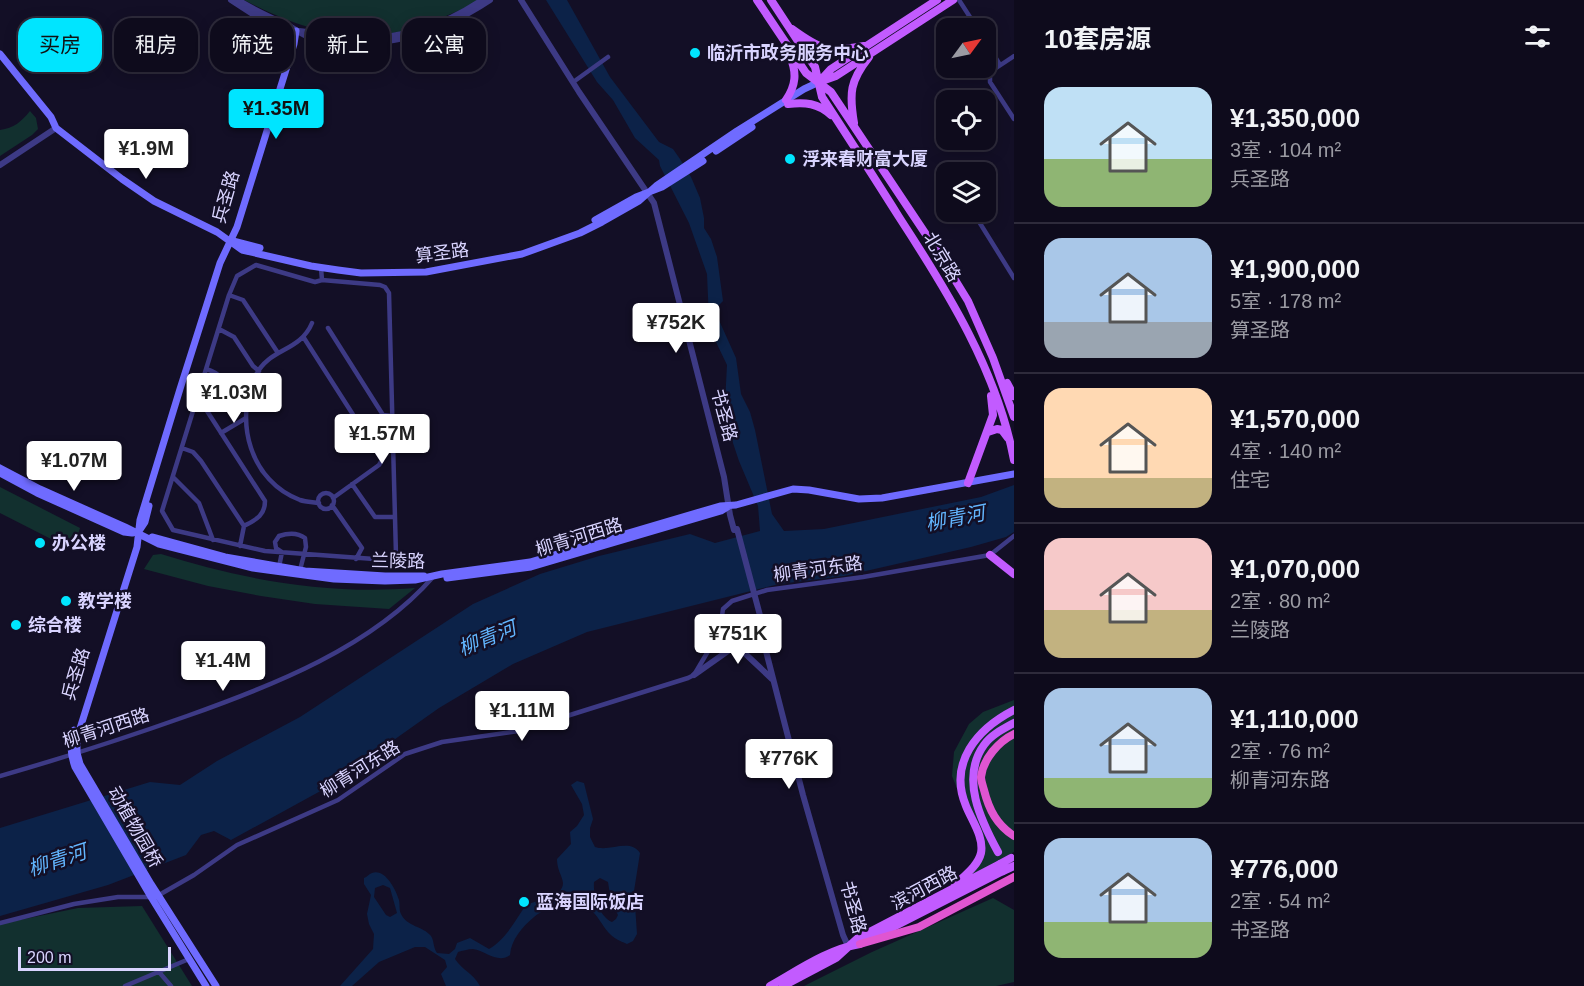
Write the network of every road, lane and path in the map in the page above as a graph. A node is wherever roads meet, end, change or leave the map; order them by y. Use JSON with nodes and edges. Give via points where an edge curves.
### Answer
{"nodes":[{"id":1,"x":231,"y":0,"type":"edge"},
{"id":2,"x":238,"y":0,"type":"edge"},
{"id":3,"x":482,"y":0,"type":"edge"},
{"id":4,"x":490,"y":0,"type":"edge"},
{"id":5,"x":523,"y":0,"type":"edge"},
{"id":6,"x":758,"y":0,"type":"edge"},
{"id":7,"x":771,"y":0,"type":"edge"},
{"id":8,"x":937,"y":0,"type":"edge"},
{"id":9,"x":953,"y":0,"type":"edge"},
{"id":10,"x":959,"y":0,"type":"edge"},
{"id":11,"x":971,"y":18,"type":"edge"},
{"id":12,"x":788,"y":26,"type":"junction"},
{"id":13,"x":297,"y":31,"type":"junction"},
{"id":14,"x":781,"y":35,"type":"junction"},
{"id":15,"x":870,"y":48,"type":"junction"},
{"id":16,"x":0,"y":54,"type":"edge"},
{"id":17,"x":1014,"y":56,"type":"edge"},
{"id":18,"x":607,"y":58,"type":"dead end"},
{"id":19,"x":996,"y":58,"type":"edge"},
{"id":20,"x":0,"y":62,"type":"edge"},
{"id":21,"x":1000,"y":65,"type":"junction"},
{"id":22,"x":576,"y":80,"type":"junction"},
{"id":23,"x":819,"y":82,"type":"junction"},
{"id":24,"x":787,"y":102,"type":"junction"},
{"id":25,"x":1014,"y":119,"type":"edge"},
{"id":26,"x":838,"y":122,"type":"junction"},
{"id":27,"x":56,"y":128,"type":"junction"},
{"id":28,"x":855,"y":128,"type":"junction"},
{"id":29,"x":0,"y":164,"type":"edge"},
{"id":30,"x":648,"y":194,"type":"junction"},
{"id":31,"x":979,"y":222,"type":"edge"},
{"id":32,"x":230,"y":241,"type":"junction"},
{"id":33,"x":321,"y":268,"type":"junction"},
{"id":34,"x":1014,"y":278,"type":"edge"},
{"id":35,"x":322,"y":280,"type":"junction"},
{"id":36,"x":229,"y":295,"type":"junction"},
{"id":37,"x":312,"y":323,"type":"dead end"},
{"id":38,"x":328,"y":328,"type":"dead end"},
{"id":39,"x":219,"y":329,"type":"junction"},
{"id":40,"x":304,"y":338,"type":"junction"},
{"id":41,"x":279,"y":353,"type":"junction"},
{"id":42,"x":993,"y":358,"type":"junction"},
{"id":43,"x":983,"y":363,"type":"junction"},
{"id":44,"x":206,"y":369,"type":"junction"},
{"id":45,"x":259,"y":370,"type":"junction"},
{"id":46,"x":1014,"y":396,"type":"edge"},
{"id":47,"x":198,"y":397,"type":"junction"},
{"id":48,"x":247,"y":412,"type":"junction"},
{"id":49,"x":392,"y":416,"type":"junction"},
{"id":50,"x":1014,"y":417,"type":"edge"},
{"id":51,"x":246,"y":418,"type":"junction"},
{"id":52,"x":988,"y":432,"type":"junction"},
{"id":53,"x":221,"y":434,"type":"junction"},
{"id":54,"x":1010,"y":441,"type":"junction"},
{"id":55,"x":182,"y":448,"type":"junction"},
{"id":56,"x":1014,"y":460,"type":"edge"},
{"id":57,"x":0,"y":468,"type":"edge"},
{"id":58,"x":0,"y":473,"type":"edge"},
{"id":59,"x":1014,"y":474,"type":"edge"},
{"id":60,"x":173,"y":477,"type":"junction"},
{"id":61,"x":968,"y":483,"type":"junction"},
{"id":62,"x":352,"y":484,"type":"junction"},
{"id":63,"x":333,"y":498,"type":"junction"},
{"id":64,"x":319,"y":503,"type":"junction"},
{"id":65,"x":332,"y":505,"type":"junction"},
{"id":66,"x":729,"y":505,"type":"junction"},
{"id":67,"x":395,"y":517,"type":"junction"},
{"id":68,"x":244,"y":526,"type":"junction"},
{"id":69,"x":138,"y":534,"type":"junction"},
{"id":70,"x":1014,"y":536,"type":"edge"},
{"id":71,"x":213,"y":540,"type":"junction"},
{"id":72,"x":240,"y":546,"type":"junction"},
{"id":73,"x":282,"y":552,"type":"junction"},
{"id":74,"x":304,"y":554,"type":"junction"},
{"id":75,"x":990,"y":555,"type":"junction"},
{"id":76,"x":356,"y":559,"type":"junction"},
{"id":77,"x":279,"y":567,"type":"junction"},
{"id":78,"x":300,"y":570,"type":"junction"},
{"id":79,"x":1014,"y":574,"type":"edge"},
{"id":80,"x":434,"y":577,"type":"junction"},
{"id":81,"x":760,"y":626,"type":"junction"},
{"id":82,"x":720,"y":630,"type":"junction"},
{"id":83,"x":735,"y":646,"type":"junction"},
{"id":84,"x":694,"y":675,"type":"junction"},
{"id":85,"x":773,"y":681,"type":"junction"},
{"id":86,"x":1014,"y":710,"type":"edge"},
{"id":87,"x":1014,"y":723,"type":"edge"},
{"id":88,"x":1014,"y":734,"type":"edge"},
{"id":89,"x":74,"y":754,"type":"junction"},
{"id":90,"x":0,"y":776,"type":"edge"},
{"id":91,"x":1014,"y":836,"type":"edge"},
{"id":92,"x":998,"y":852,"type":"dead end"},
{"id":93,"x":1013,"y":860,"type":"edge"},
{"id":94,"x":1002,"y":867,"type":"junction"},
{"id":95,"x":1013,"y":877,"type":"edge"},
{"id":96,"x":148,"y":886,"type":"junction"},
{"id":97,"x":948,"y":892,"type":"junction"},
{"id":98,"x":159,"y":895,"type":"junction"},
{"id":99,"x":151,"y":897,"type":"junction"},
{"id":100,"x":0,"y":923,"type":"edge"},
{"id":101,"x":860,"y":944,"type":"junction"},
{"id":102,"x":848,"y":946,"type":"junction"},
{"id":103,"x":189,"y":959,"type":"junction"},
{"id":104,"x":159,"y":972,"type":"junction"},
{"id":105,"x":125,"y":986,"type":"edge"},
{"id":106,"x":171,"y":986,"type":"edge"},
{"id":107,"x":206,"y":986,"type":"edge"},
{"id":108,"x":216,"y":986,"type":"edge"},
{"id":109,"x":770,"y":986,"type":"edge"},
{"id":110,"x":783,"y":986,"type":"edge"}],
"edges":[{"from":1,"to":13,"type":"street","via":[[266,21]]},
{"from":2,"to":13,"type":"street"},
{"from":3,"to":13,"type":"street","via":[[451,19],[404,35],[344,38]]},
{"from":4,"to":13,"type":"street","via":[[453,23],[405,39],[344,42],[305,36]]},
{"from":5,"to":22,"type":"street","name":"书圣路"},
{"from":5,"to":30,"type":"street","name":"书圣路"},
{"from":6,"to":14,"type":"main road","name":"北京路"},
{"from":7,"to":12,"type":"main road","name":"北京路"},
{"from":8,"to":15,"type":"main road"},
{"from":9,"to":15,"type":"main road"},
{"from":10,"to":11,"type":"street"},
{"from":12,"to":15,"type":"main road","via":[[828,50]]},
{"from":12,"to":23,"type":"main road","name":"北京路","via":[[815,67]]},
{"from":13,"to":32,"type":"main road","name":"兵圣路","via":[[286,54]]},
{"from":14,"to":23,"type":"main road","name":"北京路","via":[[806,73]]},
{"from":14,"to":24,"type":"main road","via":[[795,69],[793,90]]},
{"from":15,"to":23,"type":"main road","via":[[836,76]]},
{"from":15,"to":28,"type":"main road","via":[[852,86],[850,102]]},
{"from":16,"to":27,"type":"main road","name":"算圣路"},
{"from":17,"to":21,"type":"street"},
{"from":18,"to":22,"type":"street"},
{"from":19,"to":21,"type":"street"},
{"from":20,"to":27,"type":"main road","name":"算圣路"},
{"from":21,"to":25,"type":"street","via":[[990,72],[990,82]]},
{"from":22,"to":30,"type":"street","name":"书圣路"},
{"from":23,"to":24,"type":"main road","name":"算圣路"},
{"from":23,"to":26,"type":"main road","name":"北京路","via":[[822,97]]},
{"from":23,"to":28,"type":"main road","name":"北京路","via":[[831,92]]},
{"from":24,"to":26,"type":"main road","via":[[813,104]]},
{"from":24,"to":30,"type":"main road","name":"算圣路"},
{"from":26,"to":43,"type":"main road","name":"北京路","via":[[930,264]]},
{"from":27,"to":29,"type":"street"},
{"from":27,"to":32,"type":"main road","name":"算圣路","via":[[154,201]]},
{"from":28,"to":42,"type":"main road","name":"北京路","via":[[968,301]]},
{"from":30,"to":32,"type":"main road","name":"算圣路","via":[[578,229],[520,250],[425,267],[338,266]]},
{"from":30,"to":33,"type":"main road","name":"算圣路","via":[[580,233],[522,254],[426,272],[361,273]]},
{"from":30,"to":66,"type":"street","name":"书圣路"},
{"from":31,"to":34,"type":"street"},
{"from":32,"to":33,"type":"main road","name":"算圣路","via":[[243,250]]},
{"from":32,"to":69,"type":"main road","name":"兵圣路","via":[[145,522]]},
{"from":33,"to":35,"type":"street"},
{"from":35,"to":36,"type":"street","via":[[315,282],[256,265],[237,276]]},
{"from":35,"to":49,"type":"street","via":[[380,285],[389,293]]},
{"from":36,"to":39,"type":"street"},
{"from":36,"to":41,"type":"street","via":[[243,300]]},
{"from":37,"to":40,"type":"street"},
{"from":38,"to":49,"type":"street","via":[[383,415]]},
{"from":39,"to":44,"type":"street"},
{"from":39,"to":45,"type":"street","via":[[234,337]]},
{"from":40,"to":41,"type":"street"},
{"from":40,"to":62,"type":"street","via":[[382,460]]},
{"from":41,"to":45,"type":"street"},
{"from":42,"to":46,"type":"main road"},
{"from":42,"to":50,"type":"main road","name":"北京路"},
{"from":43,"to":52,"type":"main road","via":[[993,404]]},
{"from":43,"to":54,"type":"main road","name":"北京路"},
{"from":44,"to":47,"type":"street"},
{"from":44,"to":48,"type":"street","via":[[222,377]]},
{"from":45,"to":48,"type":"street"},
{"from":47,"to":53,"type":"street"},
{"from":47,"to":55,"type":"street"},
{"from":48,"to":51,"type":"street"},
{"from":49,"to":67,"type":"street"},
{"from":51,"to":53,"type":"street"},
{"from":51,"to":64,"type":"street","via":[[245,431],[256,464],[278,487],[301,501]]},
{"from":52,"to":54,"type":"main road","via":[[1002,430]]},
{"from":52,"to":61,"type":"main road"},
{"from":53,"to":68,"type":"street","via":[[265,501],[261,516]]},
{"from":54,"to":56,"type":"main road","name":"北京路"},
{"from":55,"to":60,"type":"street"},
{"from":55,"to":68,"type":"street","via":[[201,461]]},
{"from":57,"to":69,"type":"main road","name":"兰陵路"},
{"from":58,"to":69,"type":"main road","name":"兰陵路","via":[[92,519]]},
{"from":59,"to":61,"type":"main road","name":"柳青河西路"},
{"from":60,"to":71,"type":"street","via":[[199,503]]},
{"from":60,"to":71,"type":"street","via":[[162,511],[173,530]]},
{"from":61,"to":66,"type":"main road","name":"柳青河西路","via":[[860,499],[793,489]]},
{"from":62,"to":63,"type":"street"},
{"from":62,"to":67,"type":"street","via":[[375,518]]},
{"from":63,"to":64,"type":"street","via":[[324,493]]},
{"from":63,"to":65,"type":"street"},
{"from":64,"to":65,"type":"street","via":[[325,508]]},
{"from":65,"to":76,"type":"street","via":[[362,548]]},
{"from":66,"to":80,"type":"main road","name":"柳青河西路","via":[[721,511],[531,567]]},
{"from":66,"to":81,"type":"street","name":"书圣路","bridge":true},
{"from":67,"to":76,"type":"street","via":[[396,555],[388,560]]},
{"from":68,"to":72,"type":"street"},
{"from":69,"to":77,"type":"main road","name":"兰陵路"},
{"from":69,"to":80,"type":"main road","name":"兰陵路","via":[[159,544],[224,562],[304,576],[385,581]]},
{"from":69,"to":89,"type":"main road","name":"兵圣路"},
{"from":70,"to":75,"type":"street","name":"柳青河东路"},
{"from":71,"to":72,"type":"street"},
{"from":72,"to":73,"type":"street"},
{"from":73,"to":74,"type":"street"},
{"from":73,"to":74,"type":"street","via":[[276,548],[279,536],[300,534],[305,538]]},
{"from":73,"to":77,"type":"street"},
{"from":74,"to":76,"type":"street"},
{"from":74,"to":78,"type":"street"},
{"from":75,"to":79,"type":"main road"},
{"from":75,"to":82,"type":"street","name":"柳青河东路","via":[[767,590],[732,601],[723,609]]},
{"from":77,"to":78,"type":"main road","name":"兰陵路"},
{"from":78,"to":80,"type":"main road","name":"兰陵路"},
{"from":80,"to":89,"type":"street","name":"柳青河西路","via":[[400,608],[336,654],[260,690]]},
{"from":81,"to":83,"type":"street","via":[[747,641]]},
{"from":81,"to":85,"type":"street","name":"书圣路"},
{"from":81,"to":102,"type":"street","name":"书圣路"},
{"from":82,"to":83,"type":"street"},
{"from":82,"to":84,"type":"street","name":"柳青河东路"},
{"from":83,"to":84,"type":"street"},
{"from":83,"to":85,"type":"street"},
{"from":84,"to":98,"type":"street","name":"柳青河东路","via":[[550,723],[442,742],[405,754],[338,801],[237,845]]},
{"from":85,"to":102,"type":"street","name":"书圣路"},
{"from":86,"to":97,"type":"main road","via":[[979,735],[961,770],[964,803],[981,843],[980,856]]},
{"from":87,"to":92,"type":"main road","via":[[985,744],[973,772],[981,815]]},
{"from":88,"to":91,"type":"highway","via":[[992,752],[981,778],[991,812]]},
{"from":89,"to":90,"type":"street","name":"柳青河西路"},
{"from":89,"to":96,"type":"main road","name":"动植物园桥"},
{"from":93,"to":94,"type":"main road","name":"滨河西路","bridge":true},
{"from":94,"to":97,"type":"main road","name":"滨河西路"},
{"from":94,"to":101,"type":"main road","name":"滨河西路"},
{"from":95,"to":101,"type":"highway","via":[[918,927]]},
{"from":96,"to":98,"type":"main road"},
{"from":96,"to":99,"type":"main road"},
{"from":97,"to":102,"type":"main road","name":"滨河西路"},
{"from":98,"to":99,"type":"street","name":"柳青河东路"},
{"from":98,"to":108,"type":"main road"},
{"from":99,"to":100,"type":"street","name":"柳青河东路","via":[[74,904]]},
{"from":99,"to":103,"type":"main road"},
{"from":101,"to":102,"type":"main road","name":"滨河西路"},
{"from":102,"to":109,"type":"main road","name":"滨河西路"},
{"from":102,"to":110,"type":"main road","name":"滨河西路","via":[[836,958]]},
{"from":103,"to":104,"type":"street"},
{"from":103,"to":107,"type":"main road"},
{"from":104,"to":105,"type":"street"},
{"from":104,"to":106,"type":"street"}]}
